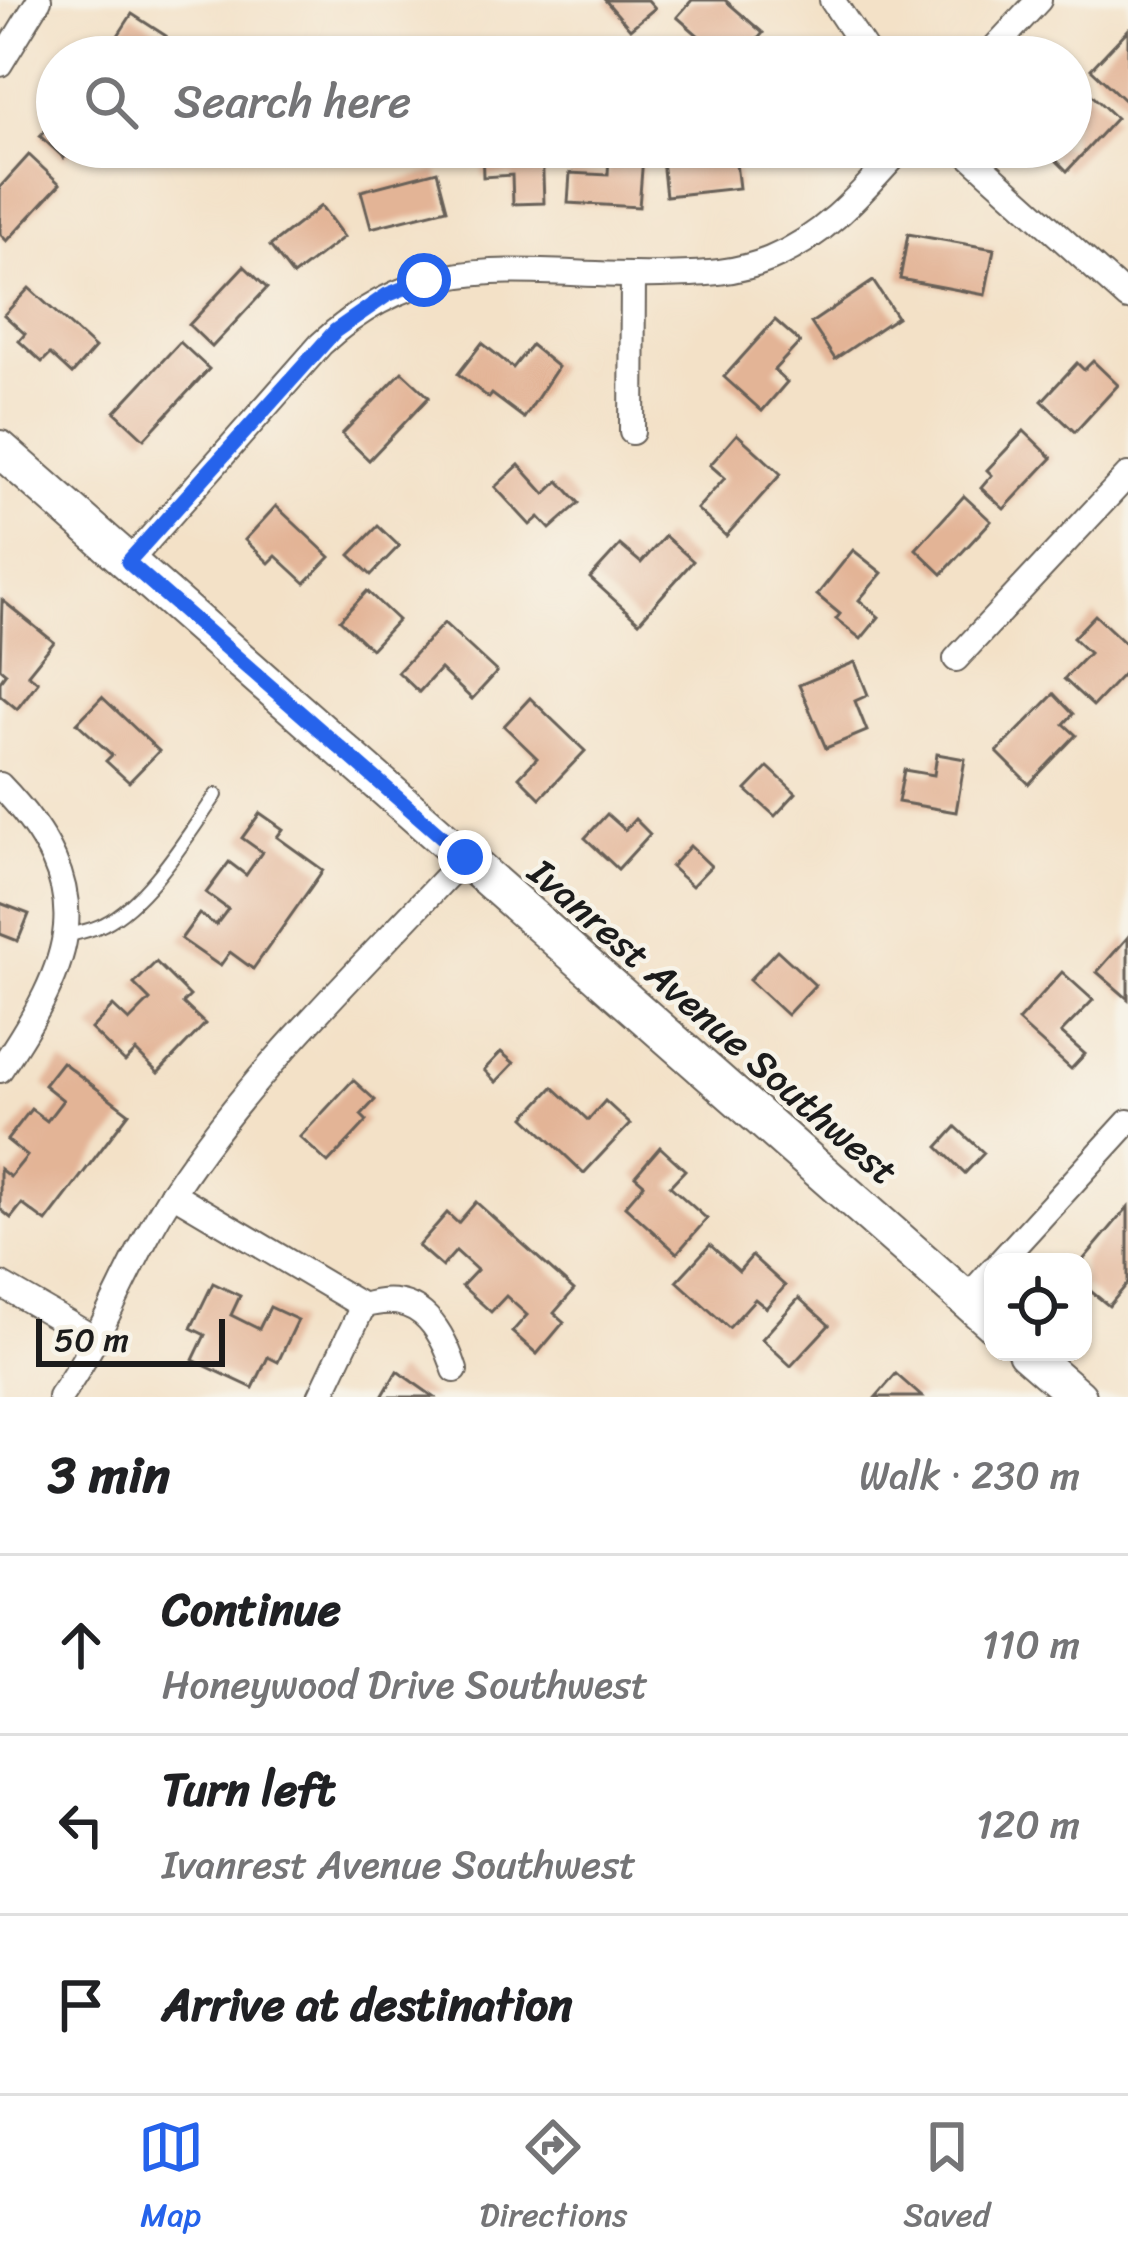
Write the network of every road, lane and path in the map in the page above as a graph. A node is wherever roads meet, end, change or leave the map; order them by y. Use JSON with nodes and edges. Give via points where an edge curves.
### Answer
{"nodes":[{"id":1,"x":39,"y":0,"type":"edge"},
{"id":2,"x":832,"y":0,"type":"edge"},
{"id":3,"x":1039,"y":0,"type":"edge"},
{"id":4,"x":856,"y":36,"type":"edge"},
{"id":5,"x":1006,"y":36,"type":"edge"},
{"id":6,"x":0,"y":64,"type":"edge"},
{"id":7,"x":883,"y":168,"type":"edge"},
{"id":8,"x":983,"y":168,"type":"edge"},
{"id":9,"x":633,"y":276,"type":"junction"},
{"id":10,"x":1128,"y":298,"type":"edge"},
{"id":11,"x":632,"y":432,"type":"dead end"},
{"id":12,"x":0,"y":449,"type":"edge"},
{"id":13,"x":1128,"y":475,"type":"edge"},
{"id":14,"x":128,"y":562,"type":"junction"},
{"id":15,"x":956,"y":659,"type":"dead end"},
{"id":16,"x":0,"y":785,"type":"edge"},
{"id":17,"x":216,"y":795,"type":"dead end"},
{"id":18,"x":465,"y":857,"type":"junction"},
{"id":19,"x":67,"y":936,"type":"junction"},
{"id":20,"x":0,"y":1070,"type":"edge"},
{"id":21,"x":1128,"y":1122,"type":"edge"},
{"id":22,"x":172,"y":1193,"type":"junction"},
{"id":23,"x":1008,"y":1253,"type":"edge"},
{"id":24,"x":0,"y":1284,"type":"edge"},
{"id":25,"x":363,"y":1306,"type":"junction"},
{"id":26,"x":980,"y":1311,"type":"edge"},
{"id":27,"x":97,"y":1340,"type":"junction"},
{"id":28,"x":1036,"y":1361,"type":"edge"},
{"id":29,"x":455,"y":1370,"type":"dead end"},
{"id":30,"x":59,"y":1397,"type":"edge"},
{"id":31,"x":320,"y":1397,"type":"edge"},
{"id":32,"x":1078,"y":1397,"type":"edge"}],
"edges":[{"from":1,"to":6,"type":"street"},
{"from":2,"to":4,"type":"street"},
{"from":3,"to":5,"type":"street"},
{"from":7,"to":9,"type":"street","via":[[832,221],[774,257],[717,274]]},
{"from":8,"to":10,"type":"street"},
{"from":9,"to":11,"type":"street"},
{"from":9,"to":14,"type":"street","via":[[460,273],[387,295],[321,344]]},
{"from":12,"to":14,"type":"street","name":"Ivanrest Avenue Southwest"},
{"from":13,"to":15,"type":"street"},
{"from":14,"to":18,"type":"street","name":"Ivanrest Avenue Southwest"},
{"from":16,"to":19,"type":"street","via":[[46,848],[66,904]]},
{"from":17,"to":19,"type":"lane","via":[[137,896],[103,925]]},
{"from":18,"to":22,"type":"street","via":[[232,1113]]},
{"from":18,"to":26,"type":"street","name":"Ivanrest Avenue Southwest"},
{"from":19,"to":20,"type":"street","via":[[46,997]]},
{"from":21,"to":23,"type":"street"},
{"from":22,"to":25,"type":"street"},
{"from":22,"to":27,"type":"street"},
{"from":24,"to":27,"type":"street"},
{"from":25,"to":29,"type":"street","via":[[388,1298],[418,1310],[444,1337]]},
{"from":25,"to":31,"type":"street"},
{"from":27,"to":30,"type":"street"},
{"from":28,"to":32,"type":"street"}]}
